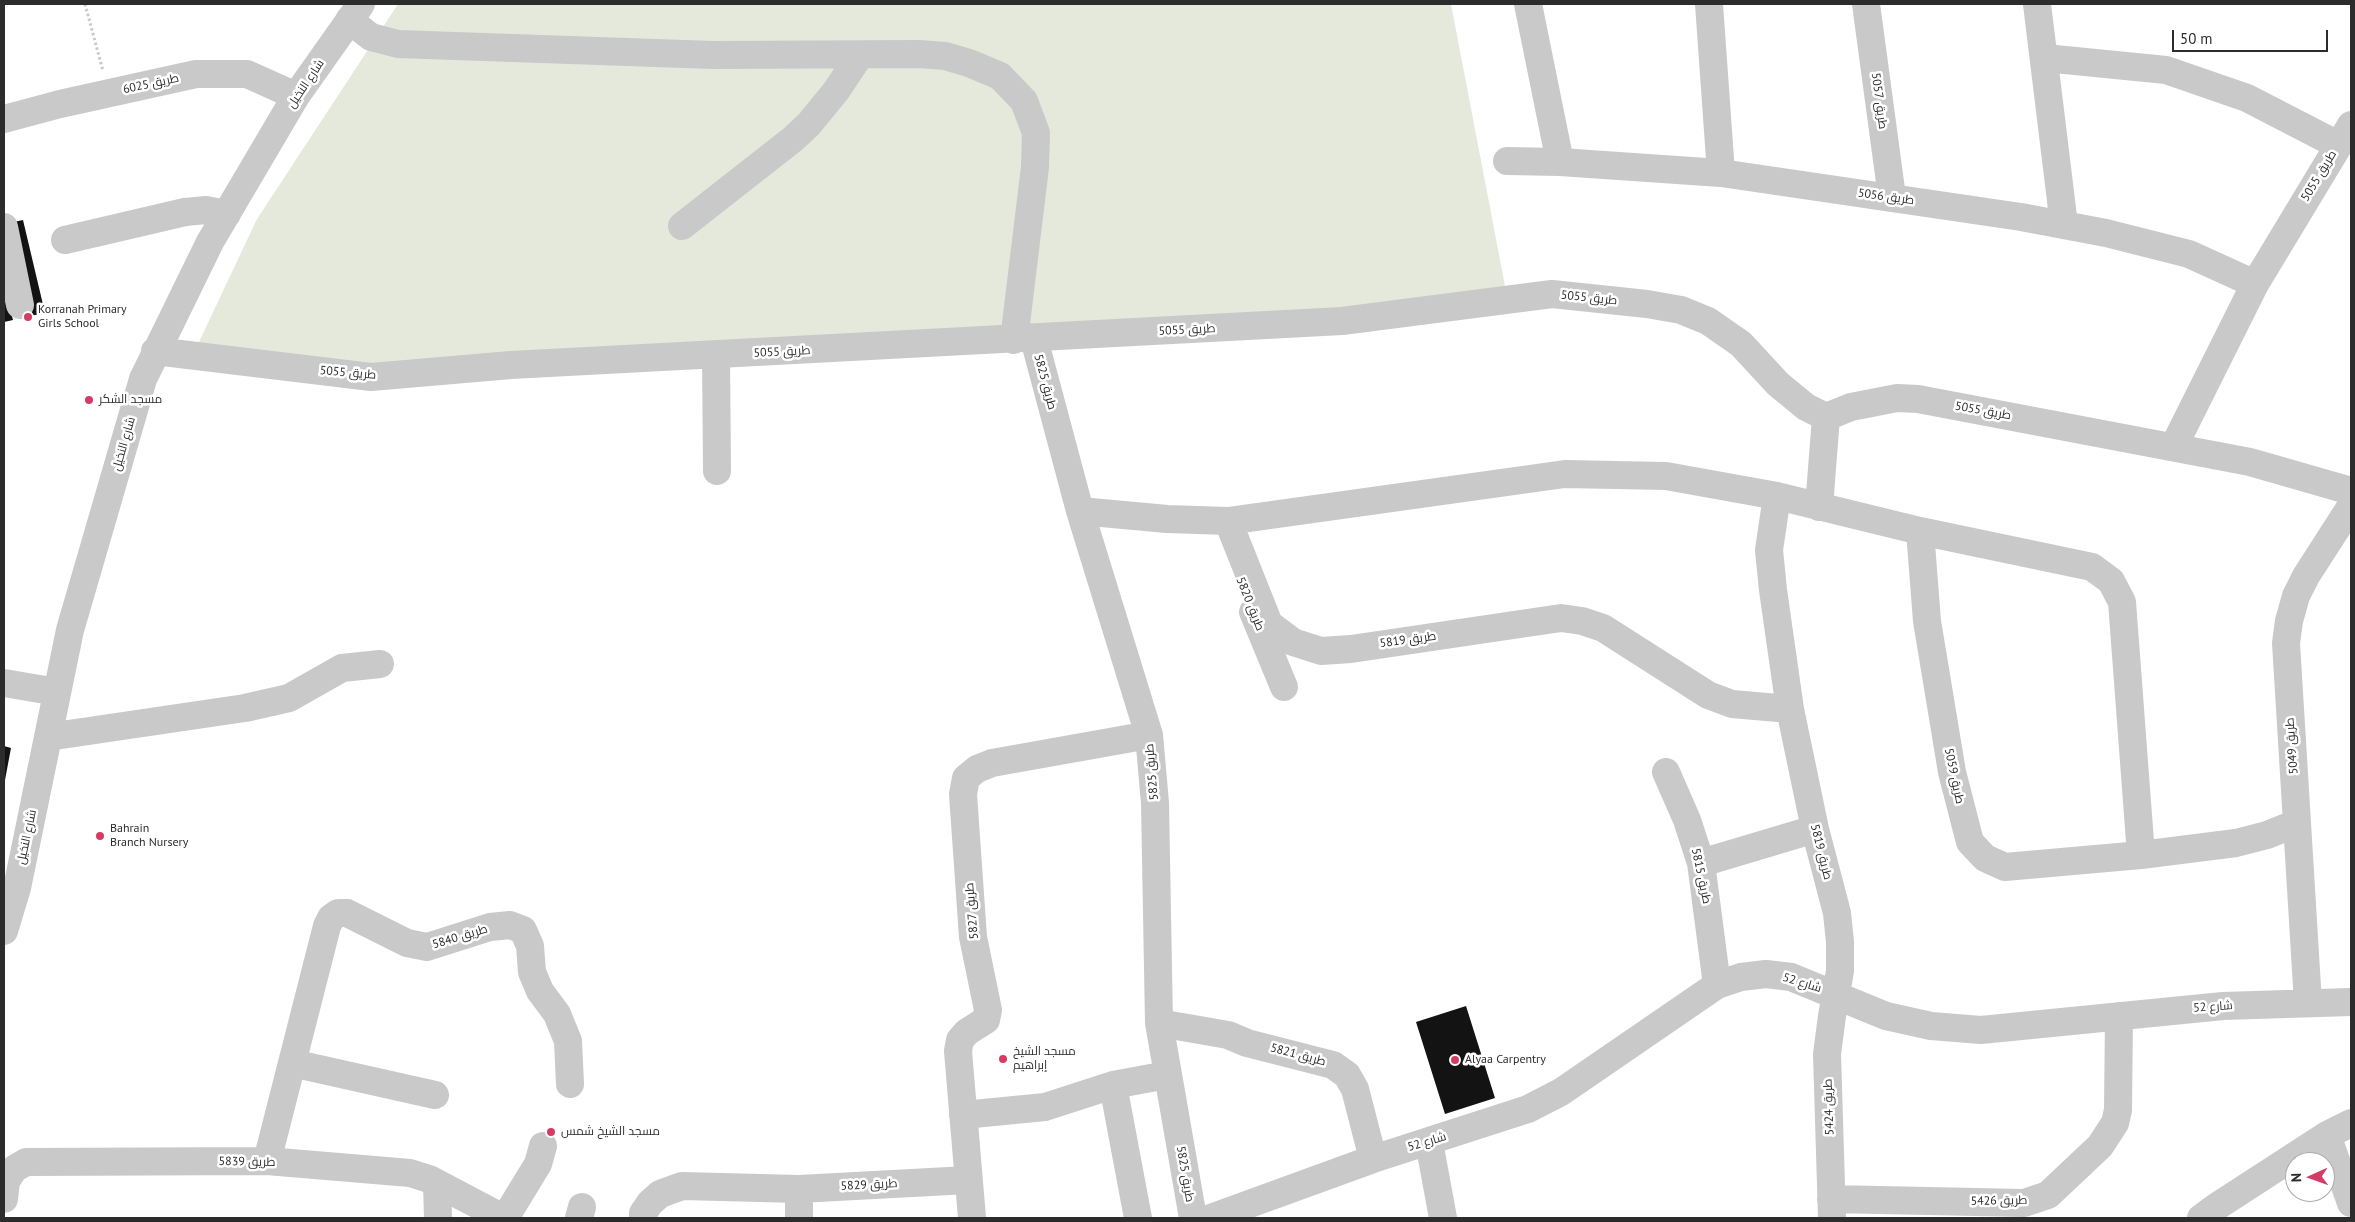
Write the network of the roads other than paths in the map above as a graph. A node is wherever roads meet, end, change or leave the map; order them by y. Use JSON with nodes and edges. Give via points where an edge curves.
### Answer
{"nodes":[{"id":1,"x":1528,"y":4,"type":"edge"},
{"id":2,"x":1709,"y":4,"type":"edge"},
{"id":3,"x":1866,"y":4,"type":"edge"},
{"id":4,"x":2038,"y":4,"type":"edge"},
{"id":5,"x":355,"y":12,"type":"edge"},
{"id":6,"x":860,"y":55,"type":"junction"},
{"id":7,"x":2045,"y":58,"type":"junction"},
{"id":8,"x":296,"y":96,"type":"junction"},
{"id":9,"x":4,"y":119,"type":"edge"},
{"id":10,"x":2344,"y":135,"type":"edge"},
{"id":11,"x":1508,"y":161,"type":"dead end"},
{"id":12,"x":1560,"y":162,"type":"junction"},
{"id":13,"x":1721,"y":173,"type":"junction"},
{"id":14,"x":1892,"y":197,"type":"junction"},
{"id":15,"x":227,"y":214,"type":"junction"},
{"id":16,"x":2064,"y":225,"type":"junction"},
{"id":17,"x":4,"y":226,"type":"edge"},
{"id":18,"x":682,"y":226,"type":"dead end"},
{"id":19,"x":65,"y":240,"type":"dead end"},
{"id":20,"x":2255,"y":284,"type":"junction"},
{"id":21,"x":20,"y":305,"type":"dead end"},
{"id":22,"x":1024,"y":339,"type":"junction"},
{"id":23,"x":155,"y":351,"type":"junction"},
{"id":24,"x":716,"y":355,"type":"junction"},
{"id":25,"x":1826,"y":417,"type":"junction"},
{"id":26,"x":2174,"y":446,"type":"junction"},
{"id":27,"x":717,"y":471,"type":"dead end"},
{"id":28,"x":2351,"y":491,"type":"edge"},
{"id":29,"x":1777,"y":496,"type":"junction"},
{"id":30,"x":2351,"y":506,"type":"edge"},
{"id":31,"x":1819,"y":507,"type":"junction"},
{"id":32,"x":1080,"y":511,"type":"junction"},
{"id":33,"x":1222,"y":521,"type":"junction"},
{"id":34,"x":1920,"y":531,"type":"junction"},
{"id":35,"x":380,"y":664,"type":"dead end"},
{"id":36,"x":4,"y":683,"type":"edge"},
{"id":37,"x":1284,"y":688,"type":"dead end"},
{"id":38,"x":58,"y":692,"type":"junction"},
{"id":39,"x":1790,"y":708,"type":"junction"},
{"id":40,"x":1149,"y":735,"type":"junction"},
{"id":41,"x":48,"y":737,"type":"junction"},
{"id":42,"x":1666,"y":772,"type":"dead end"},
{"id":43,"x":2297,"y":823,"type":"junction"},
{"id":44,"x":1815,"y":829,"type":"junction"},
{"id":45,"x":2141,"y":855,"type":"junction"},
{"id":46,"x":1701,"y":863,"type":"junction"},
{"id":47,"x":4,"y":931,"type":"edge"},
{"id":48,"x":1717,"y":985,"type":"junction"},
{"id":49,"x":1836,"y":996,"type":"junction"},
{"id":50,"x":2351,"y":1002,"type":"edge"},
{"id":51,"x":2308,"y":1003,"type":"junction"},
{"id":52,"x":2119,"y":1016,"type":"junction"},
{"id":53,"x":1159,"y":1022,"type":"junction"},
{"id":54,"x":292,"y":1063,"type":"junction"},
{"id":55,"x":1168,"y":1075,"type":"junction"},
{"id":56,"x":570,"y":1084,"type":"dead end"},
{"id":57,"x":1113,"y":1085,"type":"junction"},
{"id":58,"x":436,"y":1095,"type":"dead end"},
{"id":59,"x":963,"y":1115,"type":"junction"},
{"id":60,"x":2351,"y":1123,"type":"edge"},
{"id":61,"x":2326,"y":1135,"type":"junction"},
{"id":62,"x":1429,"y":1142,"type":"junction"},
{"id":63,"x":543,"y":1146,"type":"dead end"},
{"id":64,"x":1373,"y":1159,"type":"junction"},
{"id":65,"x":267,"y":1161,"type":"junction"},
{"id":66,"x":968,"y":1180,"type":"junction"},
{"id":67,"x":437,"y":1183,"type":"junction"},
{"id":68,"x":798,"y":1189,"type":"junction"},
{"id":69,"x":4,"y":1199,"type":"edge"},
{"id":70,"x":2351,"y":1203,"type":"edge"},
{"id":71,"x":1832,"y":1208,"type":"edge"},
{"id":72,"x":438,"y":1218,"type":"edge"},
{"id":73,"x":504,"y":1218,"type":"edge"},
{"id":74,"x":643,"y":1218,"type":"edge"},
{"id":75,"x":799,"y":1218,"type":"edge"},
{"id":76,"x":972,"y":1218,"type":"edge"},
{"id":77,"x":1138,"y":1218,"type":"edge"},
{"id":78,"x":1193,"y":1218,"type":"edge"},
{"id":79,"x":1212,"y":1218,"type":"edge"},
{"id":80,"x":1443,"y":1218,"type":"edge"},
{"id":81,"x":2201,"y":1218,"type":"edge"}],
"edges":[{"from":1,"to":12,"type":"street"},
{"from":2,"to":13,"type":"street"},
{"from":3,"to":14,"type":"street","name":"طريق 5057"},
{"from":4,"to":7,"type":"street"},
{"from":5,"to":6,"type":"street","via":[[372,37],[398,44],[713,55]]},
{"from":5,"to":8,"type":"street","name":"شارع النخيل"},
{"from":6,"to":18,"type":"street","via":[[836,91],[793,139]]},
{"from":6,"to":22,"type":"street","via":[[919,54],[961,60],[1000,76],[1024,101],[1036,133]]},
{"from":7,"to":10,"type":"street","name":"طريق 5055","via":[[2166,70]]},
{"from":7,"to":16,"type":"street"},
{"from":8,"to":9,"type":"street","name":"طريق 6025","via":[[247,74],[196,74]]},
{"from":8,"to":15,"type":"street","name":"شارع النخيل"},
{"from":10,"to":20,"type":"street","name":"طريق 5055"},
{"from":11,"to":12,"type":"street","name":"طريق 5056"},
{"from":12,"to":13,"type":"street","name":"طريق 5056"},
{"from":13,"to":14,"type":"street","name":"طريق 5056"},
{"from":14,"to":16,"type":"street","name":"طريق 5056"},
{"from":15,"to":19,"type":"street","via":[[206,210],[184,212]]},
{"from":15,"to":23,"type":"street","name":"شارع النخيل"},
{"from":16,"to":20,"type":"street","name":"طريق 5056","via":[[2189,254]]},
{"from":17,"to":21,"type":"street"},
{"from":20,"to":26,"type":"street","name":"طريق 5055"},
{"from":22,"to":24,"type":"street","name":"طريق 5055"},
{"from":22,"to":25,"type":"street","name":"طريق 5055","via":[[1342,321],[1552,294],[1681,310],[1708,321],[1741,344],[1778,384],[1806,407]]},
{"from":22,"to":32,"type":"street","name":"طريق 5825"},
{"from":23,"to":24,"type":"street","name":"طريق 5055","via":[[371,377],[510,365]]},
{"from":23,"to":38,"type":"street","name":"شارع النخيل","via":[[142,379],[73,621]]},
{"from":24,"to":27,"type":"street"},
{"from":25,"to":26,"type":"street","name":"طريق 5055","via":[[1850,407],[1897,398],[1918,399]]},
{"from":25,"to":31,"type":"street"},
{"from":26,"to":28,"type":"street","name":"طريق 5055","via":[[2270,466]]},
{"from":29,"to":31,"type":"street"},
{"from":29,"to":33,"type":"street","via":[[1666,476],[1565,474]]},
{"from":29,"to":39,"type":"street","name":"طريق 5819","via":[[1768,550]]},
{"from":30,"to":43,"type":"street","name":"طريق 5049","via":[[2306,576],[2289,621],[2287,669]]},
{"from":31,"to":34,"type":"street"},
{"from":32,"to":33,"type":"street"},
{"from":32,"to":40,"type":"street","name":"طريق 5825"},
{"from":33,"to":37,"type":"street","name":"طريق 5820"},
{"from":33,"to":39,"type":"street","name":"طريق 5819","via":[[1269,624],[1293,642],[1322,651],[1560,618],[1604,628],[1708,696],[1732,704]]},
{"from":34,"to":45,"type":"street","via":[[2092,567],[2111,581],[2122,602]]},
{"from":34,"to":45,"type":"street","name":"طريق 5059","via":[[1932,663],[1952,772],[1970,842],[1985,858],[2005,867]]},
{"from":35,"to":41,"type":"street","via":[[342,668],[289,698],[245,708]]},
{"from":36,"to":38,"type":"street"},
{"from":38,"to":41,"type":"street","name":"شارع النخيل"},
{"from":39,"to":44,"type":"street","name":"طريق 5819"},
{"from":40,"to":53,"type":"street","name":"طريق 5825","via":[[1155,803]]},
{"from":40,"to":59,"type":"street","name":"طريق 5827","via":[[992,763],[966,778],[962,794],[974,937],[988,1010],[986,1020],[960,1040]]},
{"from":41,"to":47,"type":"street","name":"شارع النخيل"},
{"from":42,"to":46,"type":"street","name":"طريق 5815"},
{"from":43,"to":45,"type":"street","name":"طريق 5059","via":[[2236,843]]},
{"from":43,"to":51,"type":"street","name":"طريق 5049"},
{"from":44,"to":46,"type":"street"},
{"from":44,"to":49,"type":"street","name":"طريق 5819","via":[[1837,913],[1840,971]]},
{"from":46,"to":48,"type":"street","name":"طريق 5815"},
{"from":48,"to":49,"type":"street","name":"شارع 52","via":[[1741,977],[1766,974],[1791,977]]},
{"from":48,"to":62,"type":"street","name":"شارع 52","via":[[1561,1092],[1528,1109]]},
{"from":49,"to":52,"type":"street","name":"شارع 52","via":[[1886,1016],[1931,1026],[1981,1030]]},
{"from":49,"to":71,"type":"street","name":"طريق 5424","via":[[1827,1054]]},
{"from":50,"to":51,"type":"street","name":"شارع 52"},
{"from":51,"to":52,"type":"street","name":"شارع 52","via":[[2223,1006]]},
{"from":52,"to":71,"type":"street","name":"طريق 5426","via":[[2118,1110],[2115,1123],[2100,1146],[2048,1195],[2024,1203]]},
{"from":53,"to":55,"type":"street","name":"طريق 5825"},
{"from":53,"to":64,"type":"street","name":"طريق 5821","via":[[1228,1035],[1333,1065],[1347,1075],[1355,1089]]},
{"from":54,"to":56,"type":"street","name":"طريق 5840","via":[[330,918],[338,913],[347,913],[407,944],[427,948],[490,927],[510,925],[523,930],[530,946],[532,972],[540,991],[563,1026],[568,1041]]},
{"from":54,"to":58,"type":"street"},
{"from":54,"to":65,"type":"street","name":"طريق 5840"},
{"from":55,"to":57,"type":"street"},
{"from":55,"to":78,"type":"street","name":"طريق 5825"},
{"from":57,"to":59,"type":"street","via":[[1045,1106]]},
{"from":57,"to":77,"type":"street"},
{"from":59,"to":66,"type":"street","name":"طريق 5827"},
{"from":60,"to":61,"type":"street"},
{"from":61,"to":70,"type":"street"},
{"from":61,"to":81,"type":"street"},
{"from":62,"to":64,"type":"street","name":"شارع 52"},
{"from":62,"to":80,"type":"street"},
{"from":63,"to":73,"type":"street","via":[[538,1164]]},
{"from":64,"to":79,"type":"street","name":"شارع 52"},
{"from":65,"to":67,"type":"street","name":"طريق 5839","via":[[410,1173]]},
{"from":65,"to":69,"type":"street","name":"طريق 5839","via":[[26,1162],[14,1169],[6,1181]]},
{"from":66,"to":68,"type":"street","name":"طريق 5829"},
{"from":66,"to":76,"type":"street","name":"طريق 5827"},
{"from":67,"to":72,"type":"street"},
{"from":67,"to":73,"type":"street","name":"طريق 5839"},
{"from":68,"to":74,"type":"street","name":"طريق 5829","via":[[682,1186],[660,1194],[650,1202]]},
{"from":68,"to":75,"type":"street"}]}
